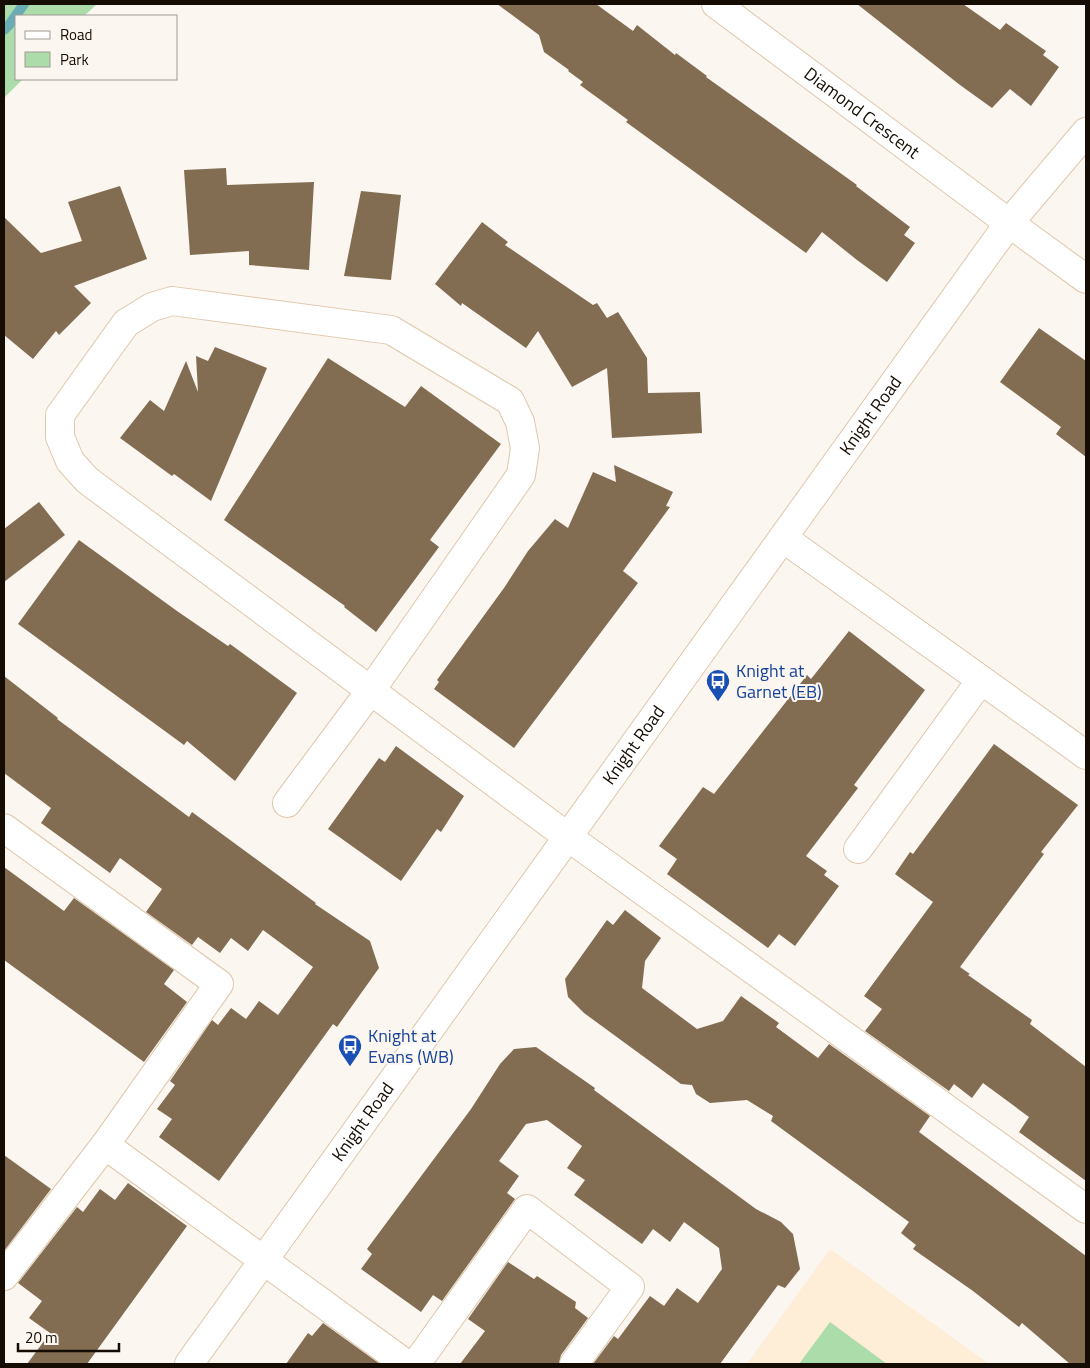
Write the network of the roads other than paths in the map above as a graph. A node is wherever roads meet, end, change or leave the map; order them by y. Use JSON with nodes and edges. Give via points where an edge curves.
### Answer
{"nodes":[{"id":1,"x":716,"y":4,"type":"edge"},
{"id":2,"x":1086,"y":132,"type":"edge"},
{"id":3,"x":1009,"y":223,"type":"junction"},
{"id":4,"x":1086,"y":278,"type":"edge"},
{"id":5,"x":783,"y":538,"type":"junction"},
{"id":6,"x":981,"y":680,"type":"junction"},
{"id":7,"x":371,"y":690,"type":"junction"},
{"id":8,"x":1086,"y":755,"type":"edge"},
{"id":9,"x":287,"y":803,"type":"dead end"},
{"id":10,"x":4,"y":828,"type":"edge"},
{"id":11,"x":568,"y":837,"type":"junction"},
{"id":12,"x":858,"y":849,"type":"dead end"},
{"id":13,"x":105,"y":1145,"type":"junction"},
{"id":14,"x":1086,"y":1209,"type":"edge"},
{"id":15,"x":264,"y":1259,"type":"junction"},
{"id":16,"x":4,"y":1276,"type":"edge"},
{"id":17,"x":189,"y":1364,"type":"edge"},
{"id":18,"x":406,"y":1364,"type":"edge"},
{"id":19,"x":416,"y":1364,"type":"edge"},
{"id":20,"x":574,"y":1364,"type":"edge"}],
"edges":[{"from":1,"to":3,"type":"street","name":"Diamond Crescent"},
{"from":2,"to":3,"type":"street","name":"Knight Road"},
{"from":3,"to":4,"type":"street","name":"Diamond Crescent"},
{"from":3,"to":5,"type":"street","name":"Knight Road"},
{"from":5,"to":6,"type":"street"},
{"from":5,"to":11,"type":"street","name":"Knight Road"},
{"from":6,"to":8,"type":"street"},
{"from":6,"to":12,"type":"street"},
{"from":7,"to":7,"type":"street","via":[[87,480],[70,461],[60,437],[60,414],[126,323],[152,307],[172,301],[391,330],[510,401],[520,422],[525,448],[521,475]]},
{"from":7,"to":9,"type":"street"},
{"from":7,"to":11,"type":"street"},
{"from":10,"to":13,"type":"street","via":[[219,984]]},
{"from":11,"to":14,"type":"street"},
{"from":11,"to":15,"type":"street","name":"Knight Road"},
{"from":13,"to":15,"type":"street"},
{"from":13,"to":16,"type":"street"},
{"from":15,"to":17,"type":"street","name":"Knight Road"},
{"from":15,"to":18,"type":"street"},
{"from":19,"to":20,"type":"street","via":[[527,1209],[630,1287]]}]}
